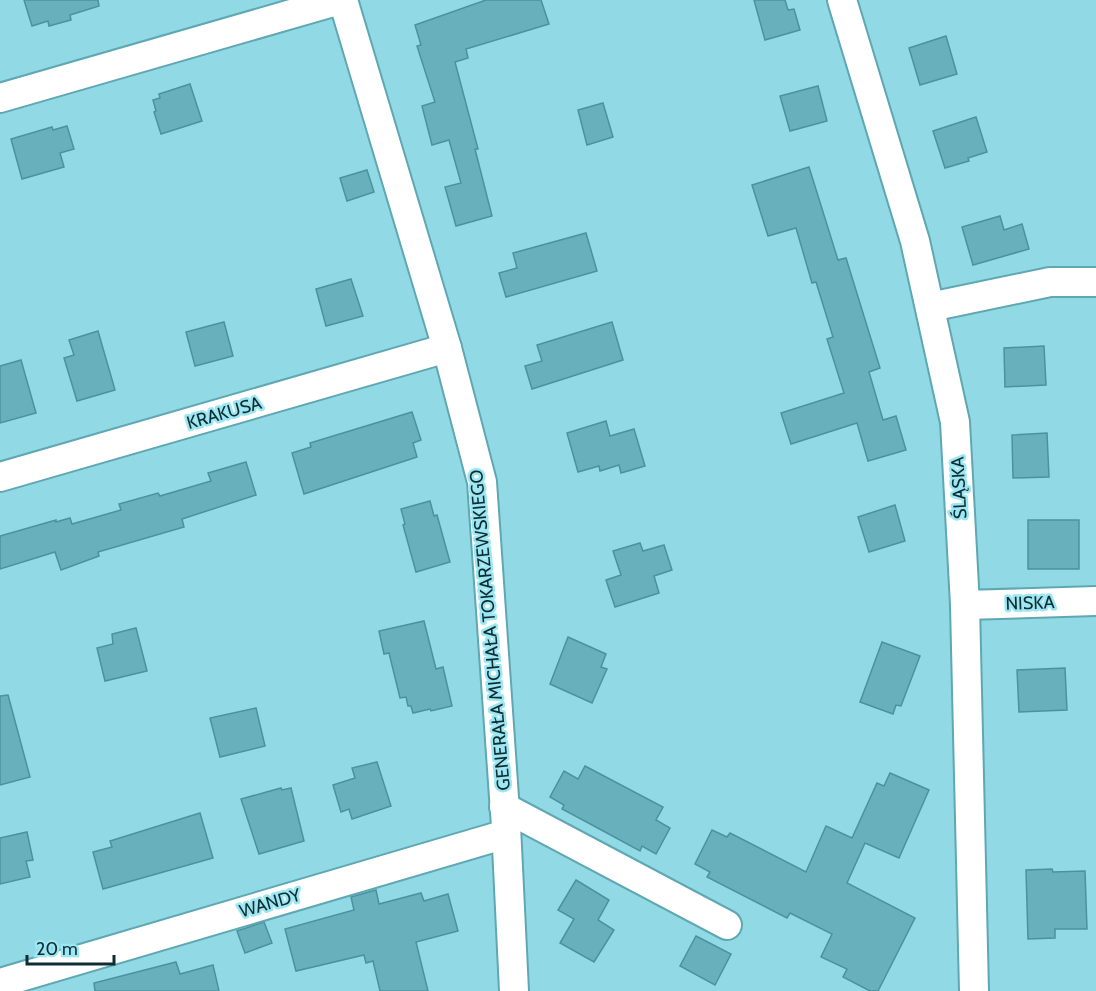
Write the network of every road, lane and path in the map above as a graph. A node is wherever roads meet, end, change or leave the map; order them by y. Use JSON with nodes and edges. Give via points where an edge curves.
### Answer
{"nodes":[{"id":1,"x":342,"y":0,"type":"edge"},
{"id":2,"x":842,"y":0,"type":"edge"},
{"id":3,"x":0,"y":98,"type":"edge"},
{"id":4,"x":1096,"y":282,"type":"edge"},
{"id":5,"x":930,"y":307,"type":"junction"},
{"id":6,"x":447,"y":348,"type":"junction"},
{"id":7,"x":0,"y":477,"type":"edge"},
{"id":8,"x":1096,"y":601,"type":"edge"},
{"id":9,"x":965,"y":604,"type":"junction"},
{"id":10,"x":505,"y":822,"type":"junction"},
{"id":11,"x":648,"y":901,"type":"dead end"},
{"id":12,"x":727,"y":925,"type":"dead end"},
{"id":13,"x":0,"y":985,"type":"edge"},
{"id":14,"x":5,"y":991,"type":"edge"},
{"id":15,"x":514,"y":991,"type":"edge"},
{"id":16,"x":974,"y":991,"type":"edge"}],
"edges":[{"from":1,"to":3,"type":"street"},
{"from":1,"to":6,"type":"street","name":"GENERAŁA MICHAŁA TOKARZEWSKIEGO"},
{"from":2,"to":5,"type":"street","name":"ŚLĄSKA","via":[[915,241]]},
{"from":4,"to":5,"type":"street","via":[[1050,282]]},
{"from":5,"to":9,"type":"street","name":"ŚLĄSKA","via":[[955,422]]},
{"from":6,"to":7,"type":"street","name":"KRAKUSA"},
{"from":6,"to":10,"type":"street","name":"GENERAŁA MICHAŁA TOKARZEWSKIEGO","via":[[482,482]]},
{"from":8,"to":9,"type":"street","name":"NISKA"},
{"from":9,"to":16,"type":"street","name":"ŚLĄSKA"},
{"from":10,"to":11,"type":"street"},
{"from":10,"to":12,"type":"street"},
{"from":10,"to":13,"type":"street","name":"WANDY"},
{"from":10,"to":15,"type":"street","name":"GENERAŁA MICHAŁA TOKARZEWSKIEGO"},
{"from":13,"to":14,"type":"main road"}]}
